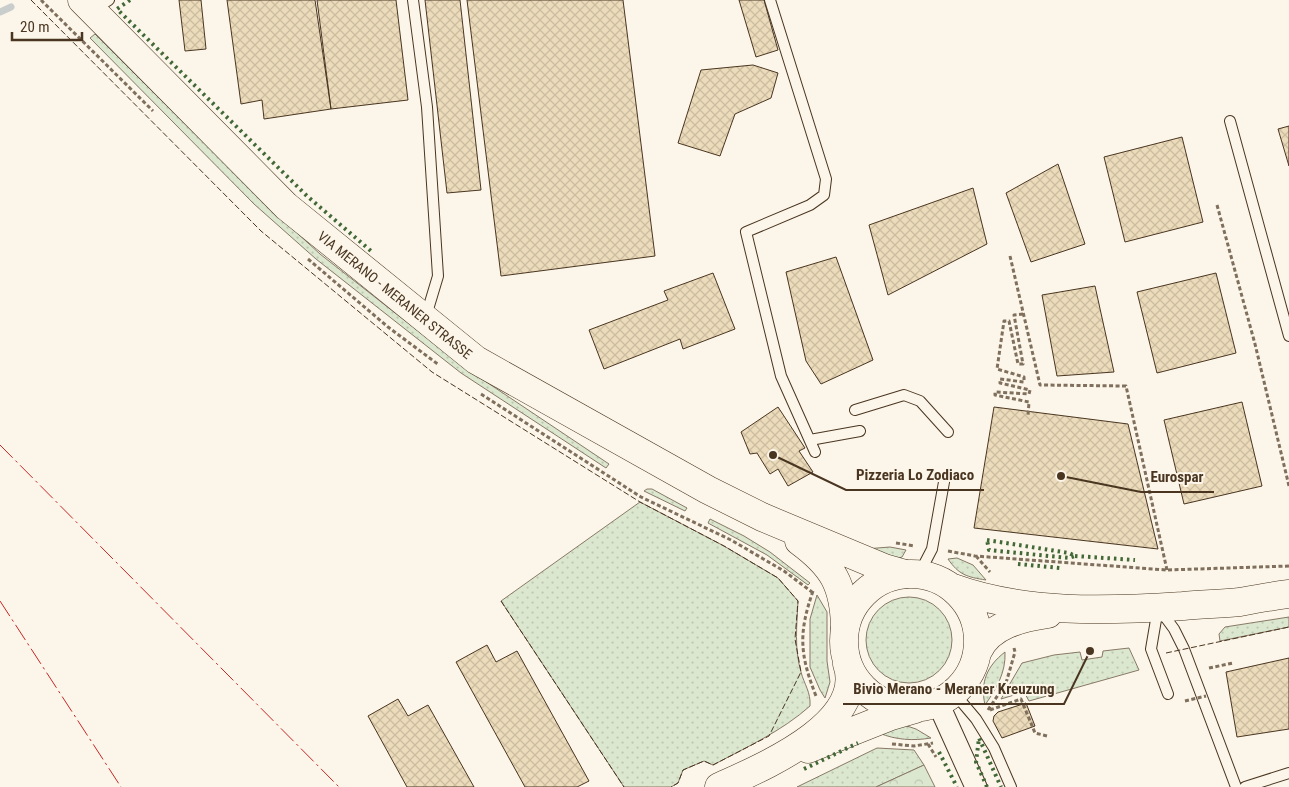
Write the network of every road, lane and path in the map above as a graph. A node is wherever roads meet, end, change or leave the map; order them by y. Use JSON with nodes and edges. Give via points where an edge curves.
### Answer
{"nodes":[{"id":1,"x":413,"y":0,"type":"edge"},
{"id":2,"x":770,"y":0,"type":"edge"},
{"id":3,"x":94,"y":4,"type":"edge"},
{"id":4,"x":1230,"y":121,"type":"dead end"},
{"id":5,"x":1217,"y":205,"type":"dead end"},
{"id":6,"x":1010,"y":256,"type":"dead end"},
{"id":7,"x":1023,"y":314,"type":"junction"},
{"id":8,"x":425,"y":319,"type":"junction"},
{"id":9,"x":1289,"y":336,"type":"edge"},
{"id":10,"x":855,"y":410,"type":"dead end"},
{"id":11,"x":1028,"y":416,"type":"dead end"},
{"id":12,"x":860,"y":431,"type":"dead end"},
{"id":13,"x":948,"y":432,"type":"dead end"},
{"id":14,"x":810,"y":440,"type":"junction"},
{"id":15,"x":815,"y":452,"type":"dead end"},
{"id":16,"x":944,"y":482,"type":"dead end"},
{"id":17,"x":1289,"y":486,"type":"edge"},
{"id":18,"x":762,"y":517,"type":"junction"},
{"id":19,"x":951,"y":551,"type":"dead end"},
{"id":20,"x":976,"y":556,"type":"junction"},
{"id":21,"x":1289,"y":566,"type":"edge"},
{"id":22,"x":1167,"y":570,"type":"junction"},
{"id":23,"x":912,"y":574,"type":"junction"},
{"id":24,"x":993,"y":575,"type":"dead end"},
{"id":25,"x":953,"y":588,"type":"junction"},
{"id":26,"x":813,"y":592,"type":"dead end"},
{"id":27,"x":1289,"y":594,"type":"edge"},
{"id":28,"x":1158,"y":607,"type":"junction"},
{"id":29,"x":1096,"y":609,"type":"junction"},
{"id":30,"x":845,"y":627,"type":"junction"},
{"id":31,"x":978,"y":651,"type":"junction"},
{"id":32,"x":1015,"y":652,"type":"dead end"},
{"id":33,"x":847,"y":664,"type":"junction"},
{"id":34,"x":1168,"y":694,"type":"dead end"},
{"id":35,"x":1206,"y":696,"type":"dead end"},
{"id":36,"x":946,"y":698,"type":"junction"},
{"id":37,"x":1184,"y":701,"type":"dead end"},
{"id":38,"x":818,"y":702,"type":"dead end"},
{"id":39,"x":1047,"y":736,"type":"dead end"},
{"id":40,"x":936,"y":743,"type":"dead end"},
{"id":41,"x":886,"y":744,"type":"dead end"},
{"id":42,"x":767,"y":764,"type":"junction"},
{"id":43,"x":1289,"y":773,"type":"edge"},
{"id":44,"x":719,"y":787,"type":"edge"},
{"id":45,"x":976,"y":787,"type":"edge"},
{"id":46,"x":1011,"y":787,"type":"edge"},
{"id":47,"x":1236,"y":787,"type":"edge"},
{"id":48,"x":1245,"y":787,"type":"edge"}],
"edges":[{"from":1,"to":8,"type":"lane","via":[[427,107],[438,276]]},
{"from":2,"to":14,"type":"lane","via":[[826,179],[824,195],[810,205],[746,232],[781,376]]},
{"from":3,"to":8,"type":"main road","name":"VIA MERANO - MERANER STRASSE","via":[[286,206]]},
{"from":4,"to":9,"type":"lane"},
{"from":5,"to":17,"type":"path"},
{"from":6,"to":7,"type":"path"},
{"from":7,"to":11,"type":"path","via":[[1014,316],[1023,364],[1018,364],[1009,321],[1004,321],[997,369],[1024,377],[1024,382],[1000,379],[1000,384],[1030,390],[1029,394],[995,392],[995,396],[1029,402]]},
{"from":7,"to":22,"type":"path","via":[[1040,385],[1126,386]]},
{"from":8,"to":18,"type":"main road","name":"VIA MERANO - MERANER STRASSE","via":[[476,360]]},
{"from":10,"to":13,"type":"lane","via":[[904,395],[920,401]]},
{"from":12,"to":14,"type":"lane"},
{"from":14,"to":15,"type":"lane"},
{"from":16,"to":23,"type":"lane","via":[[932,549]]},
{"from":18,"to":23,"type":"main road","name":"VIA MERANO - MERANER STRASSE","via":[[884,568]]},
{"from":18,"to":30,"type":"main road","name":"VIA MERANO - MERANER STRASSE","via":[[801,543],[829,569],[841,590]]},
{"from":19,"to":20,"type":"path"},
{"from":20,"to":22,"type":"path"},
{"from":20,"to":24,"type":"path"},
{"from":21,"to":22,"type":"path"},
{"from":23,"to":25,"type":"main road","via":[[937,579]]},
{"from":23,"to":30,"type":"main road","via":[[890,577],[864,592],[852,608]]},
{"from":25,"to":29,"type":"main road","via":[[1020,605]]},
{"from":25,"to":31,"type":"main road","via":[[972,611]]},
{"from":26,"to":38,"type":"path","via":[[804,620],[802,643],[806,670]]},
{"from":27,"to":28,"type":"main road","via":[[1240,602]]},
{"from":28,"to":29,"type":"main road"},
{"from":28,"to":34,"type":"lane","via":[[1151,650]]},
{"from":28,"to":47,"type":"lane","via":[[1184,649]]},
{"from":29,"to":31,"type":"main road","via":[[1020,620],[992,632]]},
{"from":30,"to":33,"type":"main road","via":[[843,639]]},
{"from":31,"to":36,"type":"main road","via":[[965,681]]},
{"from":32,"to":39,"type":"path","via":[[1006,683],[987,711],[1021,699],[1035,733]]},
{"from":33,"to":36,"type":"main road","via":[[859,685],[878,700],[908,708]]},
{"from":33,"to":42,"type":"main road","via":[[850,684],[835,714],[811,738]]},
{"from":35,"to":37,"type":"path","bridge":true},
{"from":36,"to":42,"type":"main road"},
{"from":36,"to":45,"type":"street"},
{"from":36,"to":46,"type":"lane","via":[[976,720],[994,748]]},
{"from":40,"to":41,"type":"path","via":[[914,746]]},
{"from":42,"to":44,"type":"main road"},
{"from":43,"to":48,"type":"lane"}]}
